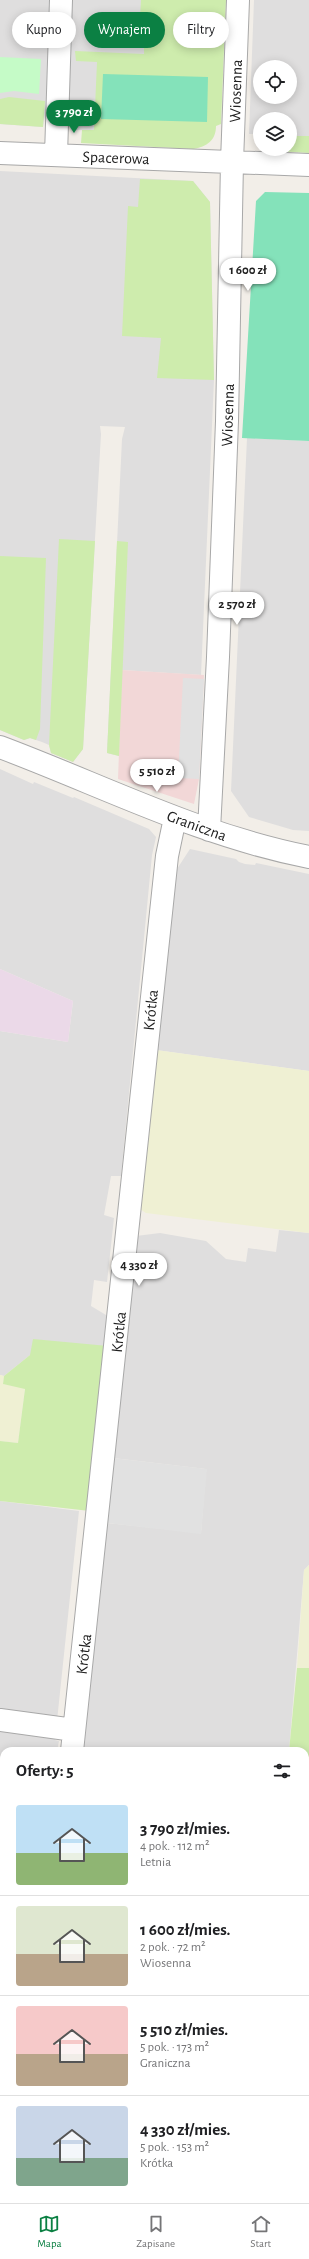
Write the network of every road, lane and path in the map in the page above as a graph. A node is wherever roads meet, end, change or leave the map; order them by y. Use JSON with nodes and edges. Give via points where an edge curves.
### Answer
{"nodes":[{"id":1,"x":61,"y":0,"type":"edge"},
{"id":2,"x":238,"y":0,"type":"edge"},
{"id":3,"x":0,"y":153,"type":"edge"},
{"id":4,"x":56,"y":155,"type":"junction"},
{"id":5,"x":232,"y":162,"type":"junction"},
{"id":6,"x":309,"y":165,"type":"edge"},
{"id":7,"x":0,"y":747,"type":"edge"},
{"id":8,"x":175,"y":818,"type":"junction"},
{"id":9,"x":209,"y":830,"type":"junction"},
{"id":10,"x":309,"y":857,"type":"edge"},
{"id":11,"x":0,"y":1720,"type":"edge"},
{"id":12,"x":74,"y":1730,"type":"junction"},
{"id":13,"x":72,"y":1747,"type":"edge"}],
"edges":[{"from":1,"to":4,"type":"street"},
{"from":2,"to":5,"type":"street","name":"Wiosenna"},
{"from":3,"to":4,"type":"street","name":"Spacerowa"},
{"from":4,"to":5,"type":"street","name":"Spacerowa"},
{"from":5,"to":6,"type":"street","name":"Spacerowa"},
{"from":5,"to":9,"type":"street","name":"Wiosenna","via":[[227,421],[219,650]]},
{"from":7,"to":8,"type":"street","name":"Graniczna"},
{"from":8,"to":9,"type":"street","name":"Graniczna"},
{"from":8,"to":12,"type":"street","name":"Krótka","via":[[167,856]]},
{"from":9,"to":10,"type":"street","name":"Graniczna","via":[[249,844]]},
{"from":11,"to":12,"type":"street"},
{"from":12,"to":13,"type":"street","name":"Krótka"}]}
